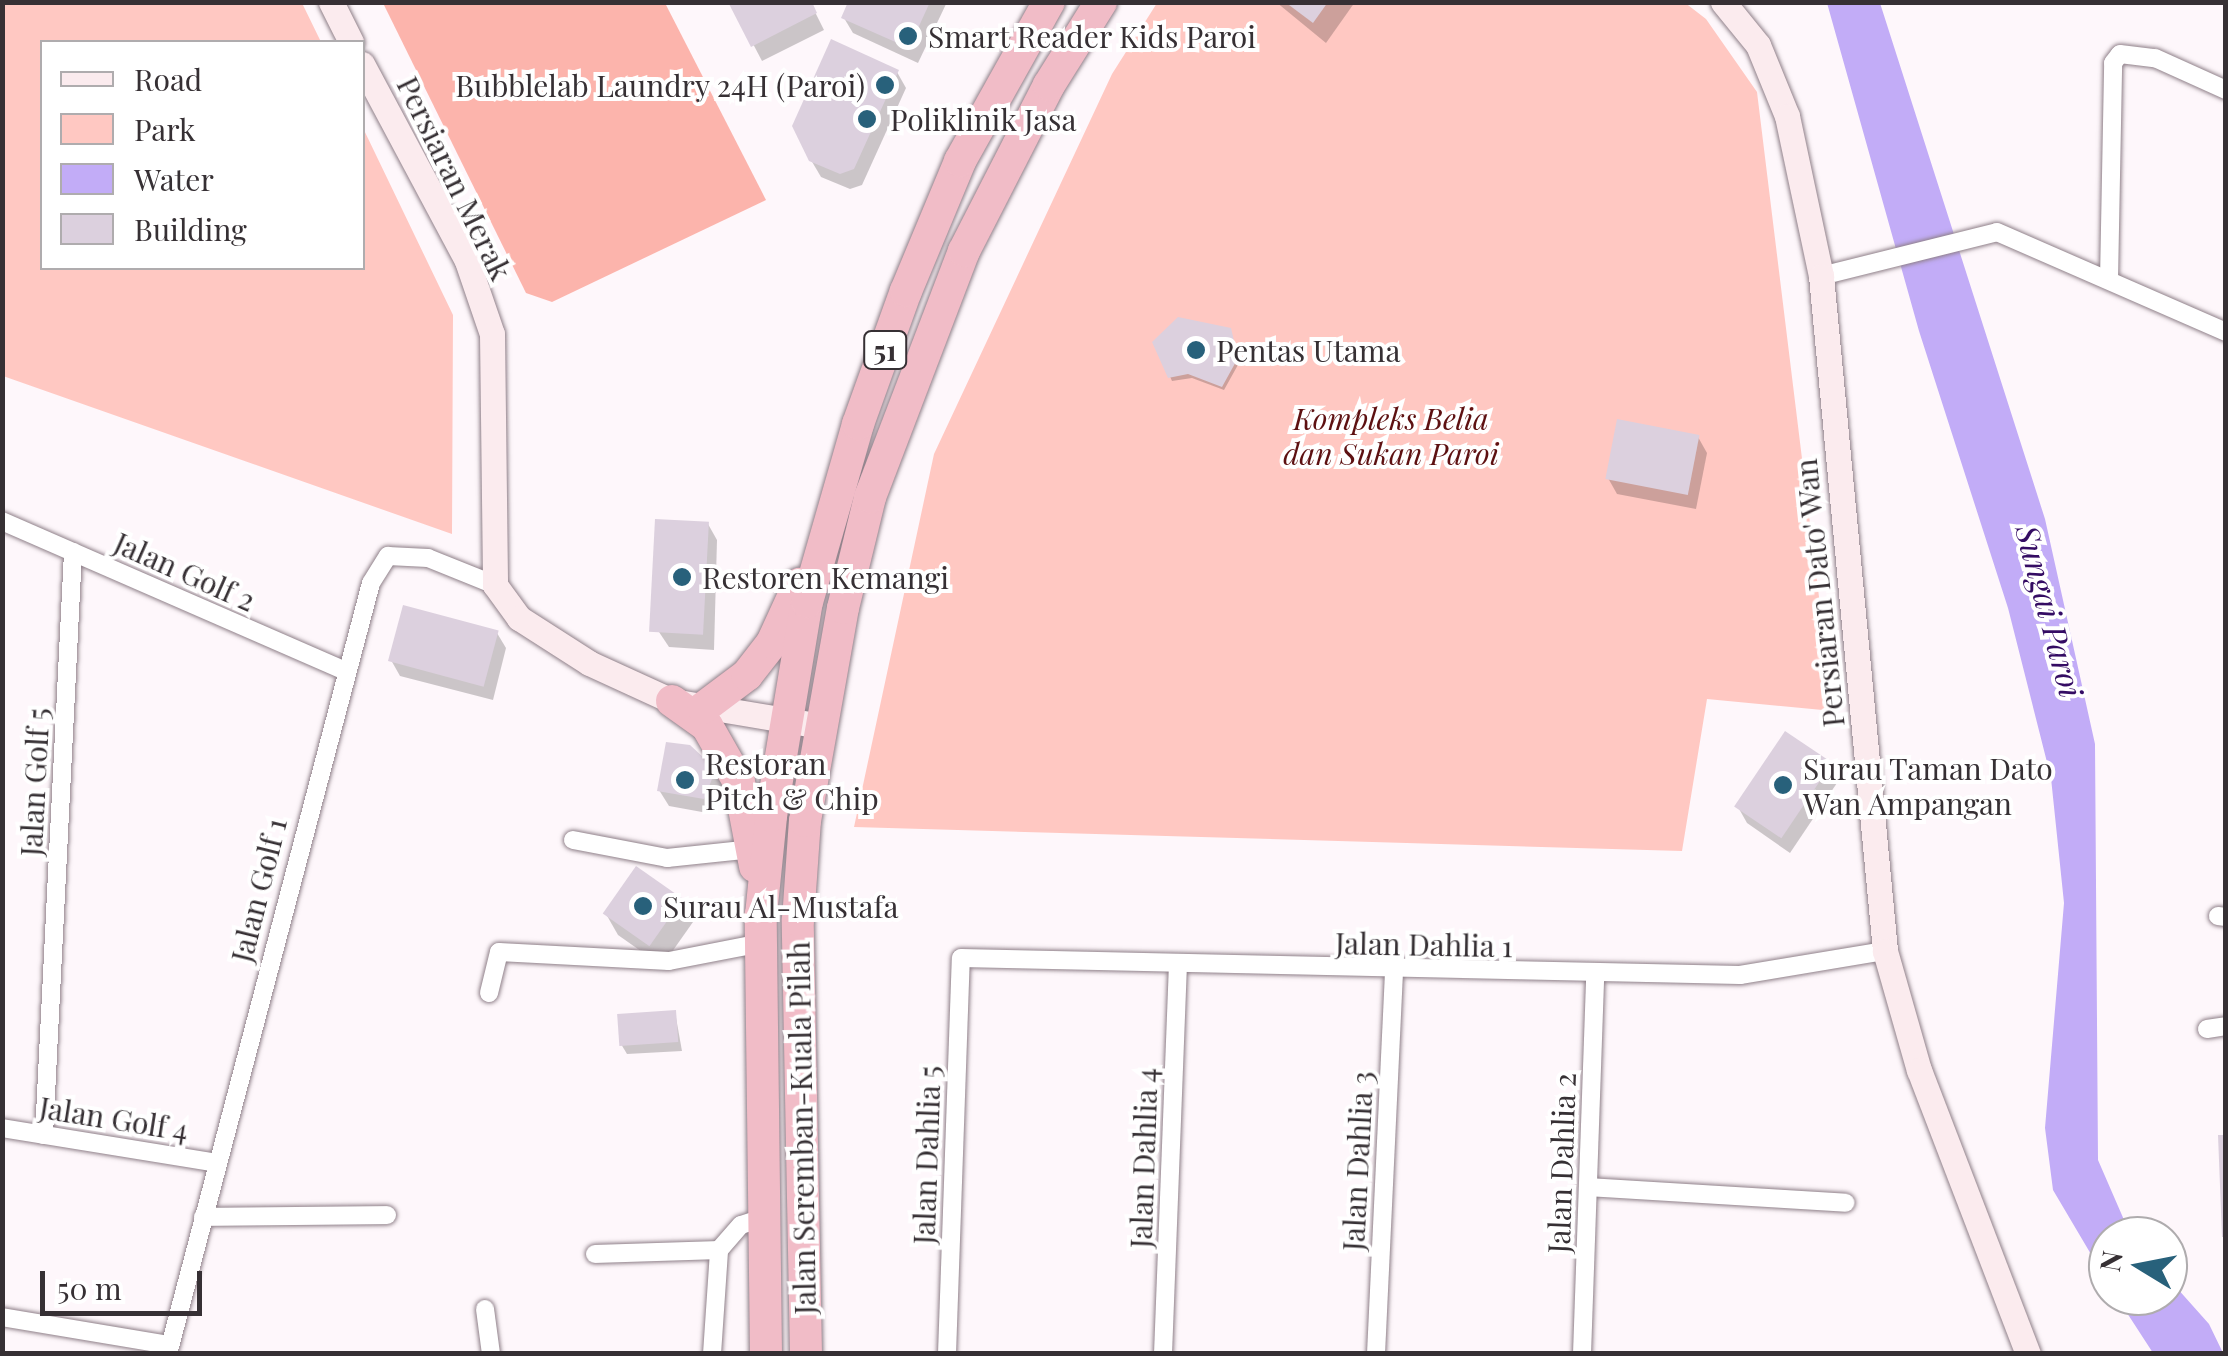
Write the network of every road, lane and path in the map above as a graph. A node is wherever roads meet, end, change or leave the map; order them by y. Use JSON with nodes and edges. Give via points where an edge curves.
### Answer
{"nodes":[{"id":1,"x":331,"y":2,"type":"edge"},
{"id":2,"x":1049,"y":2,"type":"edge"},
{"id":3,"x":1101,"y":2,"type":"edge"},
{"id":4,"x":1723,"y":2,"type":"edge"},
{"id":5,"x":350,"y":40,"type":"edge"},
{"id":6,"x":365,"y":70,"type":"edge"},
{"id":7,"x":2226,"y":90,"type":"edge"},
{"id":8,"x":1821,"y":276,"type":"junction"},
{"id":9,"x":2109,"y":280,"type":"junction"},
{"id":10,"x":2226,"y":332,"type":"edge"},
{"id":11,"x":851,"y":448,"type":"junction"},
{"id":12,"x":2,"y":522,"type":"edge"},
{"id":13,"x":73,"y":552,"type":"junction"},
{"id":14,"x":495,"y":585,"type":"junction"},
{"id":15,"x":344,"y":670,"type":"junction"},
{"id":16,"x":687,"y":705,"type":"junction"},
{"id":17,"x":788,"y":721,"type":"junction"},
{"id":18,"x":822,"y":726,"type":"junction"},
{"id":19,"x":573,"y":840,"type":"dead end"},
{"id":20,"x":753,"y":849,"type":"junction"},
{"id":21,"x":762,"y":929,"type":"junction"},
{"id":22,"x":1885,"y":951,"type":"junction"},
{"id":23,"x":962,"y":958,"type":"joint"},
{"id":24,"x":1178,"y":964,"type":"junction"},
{"id":25,"x":1394,"y":970,"type":"junction"},
{"id":26,"x":1595,"y":975,"type":"junction"},
{"id":27,"x":488,"y":993,"type":"dead end"},
{"id":28,"x":798,"y":1013,"type":"junction"},
{"id":29,"x":764,"y":1127,"type":"junction"},
{"id":30,"x":2,"y":1128,"type":"edge"},
{"id":31,"x":44,"y":1135,"type":"junction"},
{"id":32,"x":217,"y":1163,"type":"junction"},
{"id":33,"x":1588,"y":1187,"type":"junction"},
{"id":34,"x":1846,"y":1202,"type":"dead end"},
{"id":35,"x":387,"y":1214,"type":"dead end"},
{"id":36,"x":203,"y":1216,"type":"junction"},
{"id":37,"x":765,"y":1218,"type":"junction"},
{"id":38,"x":719,"y":1250,"type":"junction"},
{"id":39,"x":595,"y":1254,"type":"dead end"},
{"id":40,"x":485,"y":1309,"type":"dead end"},
{"id":41,"x":2,"y":1317,"type":"edge"},
{"id":42,"x":169,"y":1349,"type":"edge"},
{"id":43,"x":2029,"y":1351,"type":"edge"},
{"id":44,"x":491,"y":1354,"type":"edge"},
{"id":45,"x":712,"y":1354,"type":"edge"},
{"id":46,"x":766,"y":1354,"type":"edge"},
{"id":47,"x":806,"y":1354,"type":"edge"},
{"id":48,"x":947,"y":1354,"type":"edge"},
{"id":49,"x":1164,"y":1354,"type":"edge"},
{"id":50,"x":1376,"y":1354,"type":"edge"},
{"id":51,"x":1582,"y":1354,"type":"edge"}],
"edges":[{"from":1,"to":5,"type":"street"},
{"from":2,"to":11,"type":"highway","name":"Jalan Seremban-Kuala Pilah","number":"51","via":[[960,162]]},
{"from":3,"to":18,"type":"highway","name":"Jalan Seremban-Kuala Pilah","number":"51","via":[[1049,85],[964,251],[914,372],[870,497]]},
{"from":4,"to":8,"type":"street","name":"Persiaran Dato' Wan","via":[[1758,45],[1788,116]]},
{"from":6,"to":14,"type":"street","name":"Persiaran Merak","via":[[467,261],[492,334]]},
{"from":7,"to":9,"type":"street","via":[[2155,58],[2120,54],[2113,63]]},
{"from":8,"to":9,"type":"street","via":[[1997,232]]},
{"from":8,"to":22,"type":"street","name":"Persiaran Dato' Wan"},
{"from":9,"to":10,"type":"street"},
{"from":11,"to":16,"type":"highway","via":[[772,643],[747,675]]},
{"from":11,"to":17,"type":"highway","name":"Jalan Seremban-Kuala Pilah","number":"51","via":[[808,602]]},
{"from":12,"to":13,"type":"street","name":"Jalan Golf 2"},
{"from":13,"to":15,"type":"street","name":"Jalan Golf 2"},
{"from":13,"to":31,"type":"street","name":"Jalan Golf 5"},
{"from":14,"to":15,"type":"street","name":"Jalan Golf 1","via":[[428,558],[388,556],[371,583]]},
{"from":14,"to":16,"type":"street","via":[[519,618],[589,662]]},
{"from":15,"to":32,"type":"street","name":"Jalan Golf 1"},
{"from":16,"to":17,"type":"street"},
{"from":16,"to":20,"type":"highway","via":[[739,782]]},
{"from":17,"to":18,"type":"street"},
{"from":17,"to":21,"type":"highway","name":"Jalan Seremban-Kuala Pilah","number":"51"},
{"from":18,"to":28,"type":"highway","name":"Jalan Seremban-Kuala Pilah","number":"51","via":[[806,821]]},
{"from":19,"to":20,"type":"street","via":[[655,858]]},
{"from":20,"to":21,"type":"highway"},
{"from":21,"to":27,"type":"street","via":[[669,961],[507,950],[492,958]]},
{"from":21,"to":29,"type":"highway","name":"Jalan Seremban-Kuala Pilah","number":"51"},
{"from":22,"to":26,"type":"street","name":"Jalan Dahlia 1","via":[[1740,976]]},
{"from":22,"to":43,"type":"street","name":"Persiaran Dato' Wan","via":[[1919,1070]]},
{"from":23,"to":24,"type":"street","name":"Jalan Dahlia 1"},
{"from":23,"to":48,"type":"street","name":"Jalan Dahlia 5"},
{"from":24,"to":25,"type":"street","name":"Jalan Dahlia 1"},
{"from":24,"to":49,"type":"street","name":"Jalan Dahlia 4"},
{"from":25,"to":26,"type":"street","name":"Jalan Dahlia 1"},
{"from":25,"to":50,"type":"street","name":"Jalan Dahlia 3"},
{"from":26,"to":33,"type":"street","name":"Jalan Dahlia 2"},
{"from":28,"to":29,"type":"highway","via":[[781,1018],[778,1104]]},
{"from":28,"to":47,"type":"highway","name":"Jalan Seremban-Kuala Pilah","number":"51"},
{"from":29,"to":37,"type":"highway","name":"Jalan Seremban-Kuala Pilah","number":"51"},
{"from":30,"to":31,"type":"street","name":"Jalan Golf 4"},
{"from":31,"to":32,"type":"street","name":"Jalan Golf 4"},
{"from":32,"to":36,"type":"street","name":"Jalan Golf 1"},
{"from":33,"to":34,"type":"street"},
{"from":33,"to":51,"type":"street","name":"Jalan Dahlia 2"},
{"from":35,"to":36,"type":"street"},
{"from":36,"to":42,"type":"street","name":"Jalan Golf 1"},
{"from":37,"to":38,"type":"street","via":[[741,1225]]},
{"from":37,"to":46,"type":"highway","name":"Jalan Seremban-Kuala Pilah","number":"51"},
{"from":38,"to":39,"type":"street"},
{"from":38,"to":45,"type":"street"},
{"from":40,"to":44,"type":"street"},
{"from":41,"to":42,"type":"street"}]}
